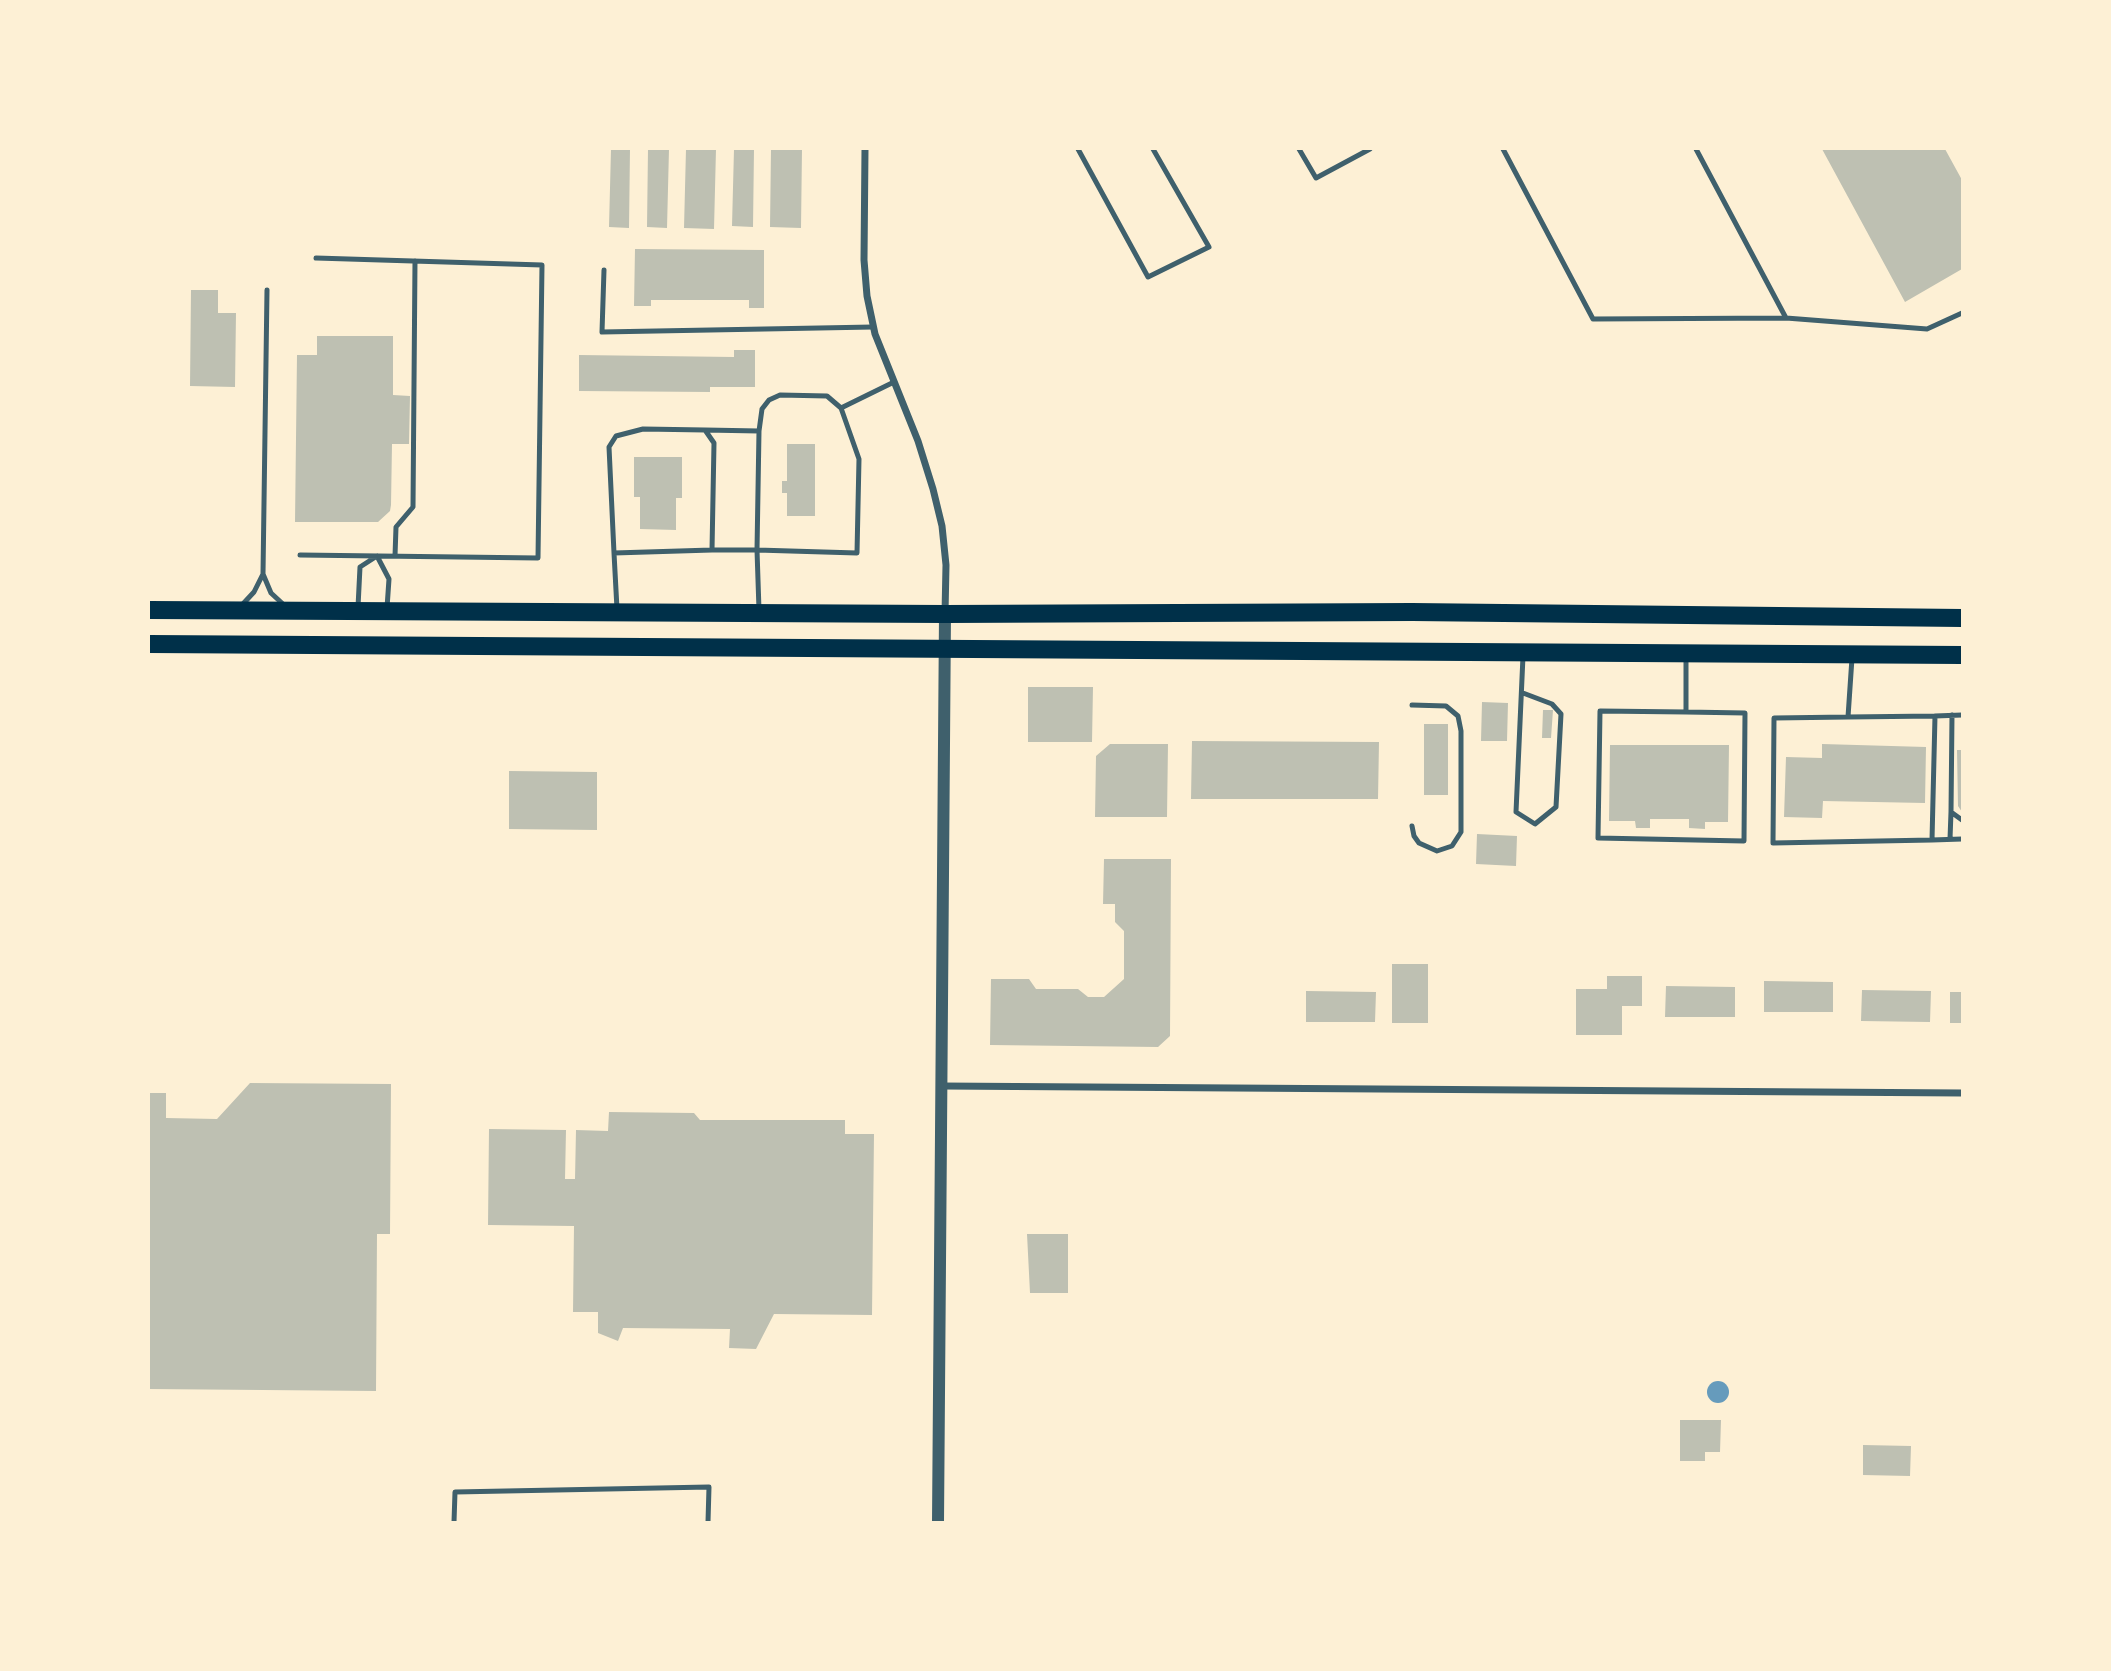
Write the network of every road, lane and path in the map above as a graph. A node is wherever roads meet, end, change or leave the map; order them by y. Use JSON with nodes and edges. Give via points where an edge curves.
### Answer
{"nodes":[{"id":1,"x":865,"y":149,"type":"edge"},
{"id":2,"x":1078,"y":149,"type":"edge"},
{"id":3,"x":1153,"y":149,"type":"edge"},
{"id":4,"x":1299,"y":149,"type":"edge"},
{"id":5,"x":1370,"y":149,"type":"edge"},
{"id":6,"x":1503,"y":149,"type":"edge"},
{"id":7,"x":1696,"y":149,"type":"edge"},
{"id":8,"x":316,"y":258,"type":"dead end"},
{"id":9,"x":415,"y":261,"type":"junction"},
{"id":10,"x":604,"y":270,"type":"dead end"},
{"id":11,"x":267,"y":290,"type":"dead end"},
{"id":12,"x":1962,"y":313,"type":"edge"},
{"id":13,"x":1786,"y":318,"type":"junction"},
{"id":14,"x":873,"y":327,"type":"junction"},
{"id":15,"x":894,"y":382,"type":"junction"},
{"id":16,"x":841,"y":408,"type":"junction"},
{"id":17,"x":705,"y":429,"type":"junction"},
{"id":18,"x":759,"y":431,"type":"junction"},
{"id":19,"x":712,"y":550,"type":"junction"},
{"id":20,"x":757,"y":550,"type":"junction"},
{"id":21,"x":614,"y":553,"type":"junction"},
{"id":22,"x":300,"y":555,"type":"dead end"},
{"id":23,"x":377,"y":555,"type":"junction"},
{"id":24,"x":395,"y":556,"type":"junction"},
{"id":25,"x":263,"y":574,"type":"junction"},
{"id":26,"x":149,"y":610,"type":"edge"},
{"id":27,"x":237,"y":610,"type":"junction"},
{"id":28,"x":290,"y":611,"type":"junction"},
{"id":29,"x":358,"y":611,"type":"junction"},
{"id":30,"x":387,"y":611,"type":"junction"},
{"id":31,"x":617,"y":612,"type":"junction"},
{"id":32,"x":759,"y":613,"type":"junction"},
{"id":33,"x":945,"y":614,"type":"junction"},
{"id":34,"x":1962,"y":618,"type":"edge"},
{"id":35,"x":149,"y":644,"type":"edge"},
{"id":36,"x":945,"y":649,"type":"junction"},
{"id":37,"x":1523,"y":652,"type":"junction"},
{"id":38,"x":1686,"y":653,"type":"junction"},
{"id":39,"x":1852,"y":654,"type":"junction"},
{"id":40,"x":1962,"y":655,"type":"edge"},
{"id":41,"x":1523,"y":693,"type":"junction"},
{"id":42,"x":1412,"y":705,"type":"dead end"},
{"id":43,"x":1685,"y":712,"type":"junction"},
{"id":44,"x":1952,"y":715,"type":"junction"},
{"id":45,"x":1962,"y":715,"type":"edge"},
{"id":46,"x":1935,"y":716,"type":"junction"},
{"id":47,"x":1848,"y":717,"type":"junction"},
{"id":48,"x":1951,"y":812,"type":"junction"},
{"id":49,"x":1962,"y":820,"type":"edge"},
{"id":50,"x":1412,"y":826,"type":"dead end"},
{"id":51,"x":1932,"y":839,"type":"junction"},
{"id":52,"x":1950,"y":839,"type":"junction"},
{"id":53,"x":1962,"y":839,"type":"edge"},
{"id":54,"x":942,"y":1086,"type":"junction"},
{"id":55,"x":1962,"y":1093,"type":"edge"},
{"id":56,"x":454,"y":1522,"type":"edge"},
{"id":57,"x":708,"y":1522,"type":"edge"},
{"id":58,"x":938,"y":1522,"type":"edge"}],
"edges":[{"from":1,"to":14,"type":"street","via":[[864,260]]},
{"from":2,"to":3,"type":"lane","via":[[1148,277],[1209,247]]},
{"from":4,"to":5,"type":"lane","via":[[1316,178]]},
{"from":6,"to":13,"type":"lane","via":[[1593,319]]},
{"from":7,"to":13,"type":"lane"},
{"from":8,"to":9,"type":"lane"},
{"from":9,"to":24,"type":"lane","via":[[413,507],[396,527]]},
{"from":9,"to":24,"type":"lane","via":[[542,265],[538,558]]},
{"from":10,"to":14,"type":"lane","via":[[602,332]]},
{"from":11,"to":25,"type":"lane"},
{"from":12,"to":13,"type":"lane","via":[[1927,329]]},
{"from":14,"to":15,"type":"street"},
{"from":15,"to":16,"type":"lane"},
{"from":15,"to":33,"type":"street","via":[[918,441],[942,526]]},
{"from":16,"to":18,"type":"lane","via":[[827,396],[780,395],[762,409]]},
{"from":16,"to":20,"type":"lane","via":[[859,459],[857,553]]},
{"from":17,"to":18,"type":"lane"},
{"from":17,"to":19,"type":"lane","via":[[713,443]]},
{"from":17,"to":21,"type":"lane","via":[[643,429],[616,436],[609,447]]},
{"from":18,"to":20,"type":"lane"},
{"from":19,"to":20,"type":"lane"},
{"from":19,"to":21,"type":"lane"},
{"from":20,"to":32,"type":"lane"},
{"from":21,"to":31,"type":"lane"},
{"from":22,"to":23,"type":"lane"},
{"from":23,"to":24,"type":"lane"},
{"from":23,"to":29,"type":"lane","via":[[360,567]]},
{"from":23,"to":30,"type":"lane","via":[[389,579]]},
{"from":25,"to":27,"type":"lane"},
{"from":25,"to":28,"type":"lane","via":[[271,593]]},
{"from":26,"to":27,"type":"main road"},
{"from":27,"to":28,"type":"main road"},
{"from":28,"to":29,"type":"main road"},
{"from":29,"to":30,"type":"main road"},
{"from":30,"to":31,"type":"main road"},
{"from":31,"to":32,"type":"main road"},
{"from":32,"to":33,"type":"main road"},
{"from":33,"to":34,"type":"main road","via":[[1412,612]]},
{"from":33,"to":36,"type":"street"},
{"from":35,"to":36,"type":"main road"},
{"from":36,"to":37,"type":"main road"},
{"from":36,"to":54,"type":"street"},
{"from":37,"to":38,"type":"main road"},
{"from":37,"to":41,"type":"lane"},
{"from":38,"to":39,"type":"main road"},
{"from":38,"to":43,"type":"lane"},
{"from":39,"to":40,"type":"main road"},
{"from":39,"to":47,"type":"lane"},
{"from":41,"to":41,"type":"lane","via":[[1516,813],[1535,824],[1556,807],[1561,713]]},
{"from":42,"to":50,"type":"lane","via":[[1446,706],[1458,716],[1461,832],[1452,846],[1437,850],[1419,844]]},
{"from":43,"to":43,"type":"lane","via":[[1601,711],[1598,838],[1744,841],[1745,713]]},
{"from":44,"to":45,"type":"lane"},
{"from":44,"to":46,"type":"lane"},
{"from":44,"to":48,"type":"lane"},
{"from":46,"to":47,"type":"lane"},
{"from":46,"to":51,"type":"lane"},
{"from":47,"to":51,"type":"lane","via":[[1774,718],[1773,843]]},
{"from":48,"to":49,"type":"lane"},
{"from":48,"to":52,"type":"lane"},
{"from":51,"to":52,"type":"lane"},
{"from":52,"to":53,"type":"lane"},
{"from":54,"to":55,"type":"street"},
{"from":54,"to":58,"type":"street"},
{"from":56,"to":57,"type":"lane","via":[[455,1492],[709,1487]]}]}
